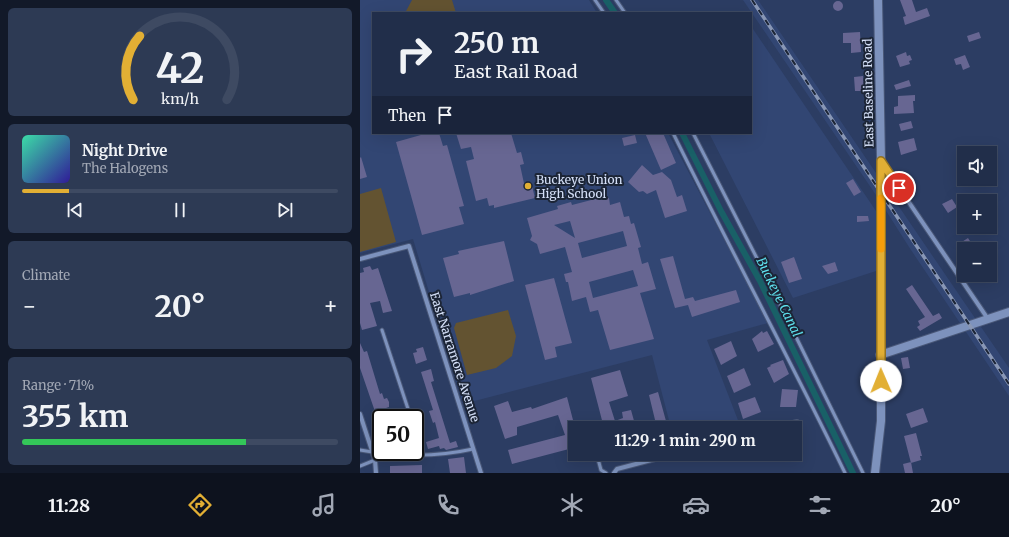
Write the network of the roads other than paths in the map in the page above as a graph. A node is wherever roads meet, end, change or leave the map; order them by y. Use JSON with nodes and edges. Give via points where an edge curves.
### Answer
{"nodes":[{"id":1,"x":595,"y":0,"type":"edge"},
{"id":2,"x":616,"y":0,"type":"edge"},
{"id":3,"x":878,"y":0,"type":"edge"},
{"id":4,"x":603,"y":12,"type":"edge"},
{"id":5,"x":624,"y":12,"type":"edge"},
{"id":6,"x":674,"y":134,"type":"edge"},
{"id":7,"x":694,"y":134,"type":"edge"},
{"id":8,"x":881,"y":161,"type":"junction"},
{"id":9,"x":360,"y":259,"type":"edge"},
{"id":10,"x":1009,"y":312,"type":"edge"},
{"id":11,"x":988,"y":319,"type":"junction"},
{"id":12,"x":382,"y":330,"type":"dead end"},
{"id":13,"x":880,"y":355,"type":"junction"},
{"id":14,"x":408,"y":409,"type":"edge"},
{"id":15,"x":360,"y":414,"type":"edge"},
{"id":16,"x":473,"y":449,"type":"junction"},
{"id":17,"x":360,"y":450,"type":"edge"},
{"id":18,"x":372,"y":452,"type":"joint"},
{"id":19,"x":424,"y":454,"type":"edge"},
{"id":20,"x":372,"y":461,"type":"edge"},
{"id":21,"x":375,"y":461,"type":"edge"},
{"id":22,"x":599,"y":461,"type":"edge"},
{"id":23,"x":647,"y":461,"type":"edge"},
{"id":24,"x":360,"y":466,"type":"edge"},
{"id":25,"x":376,"y":473,"type":"edge"},
{"id":26,"x":481,"y":473,"type":"edge"},
{"id":27,"x":606,"y":473,"type":"edge"},
{"id":28,"x":614,"y":473,"type":"edge"},
{"id":29,"x":845,"y":473,"type":"edge"},
{"id":30,"x":863,"y":473,"type":"edge"},
{"id":31,"x":875,"y":473,"type":"edge"}],
"edges":[{"from":1,"to":4,"type":"lane"},
{"from":2,"to":5,"type":"lane"},
{"from":3,"to":8,"type":"main road","name":"East Baseline Road"},
{"from":6,"to":29,"type":"lane"},
{"from":7,"to":30,"type":"lane","via":[[768,278]]},
{"from":8,"to":11,"type":"street"},
{"from":8,"to":13,"type":"main road","name":"East Baseline Road"},
{"from":9,"to":16,"type":"street","name":"East Narramore Avenue","via":[[409,246]]},
{"from":10,"to":11,"type":"main road"},
{"from":11,"to":13,"type":"main road"},
{"from":12,"to":14,"type":"lane"},
{"from":13,"to":31,"type":"main road","name":"East Baseline Road","via":[[881,421]]},
{"from":15,"to":18,"type":"street"},
{"from":16,"to":19,"type":"lane"},
{"from":16,"to":26,"type":"street","name":"East Narramore Avenue"},
{"from":17,"to":18,"type":"lane"},
{"from":20,"to":24,"type":"lane"},
{"from":21,"to":25,"type":"street"},
{"from":22,"to":27,"type":"lane","via":[[601,470]]},
{"from":23,"to":28,"type":"street","via":[[617,469]]}]}
